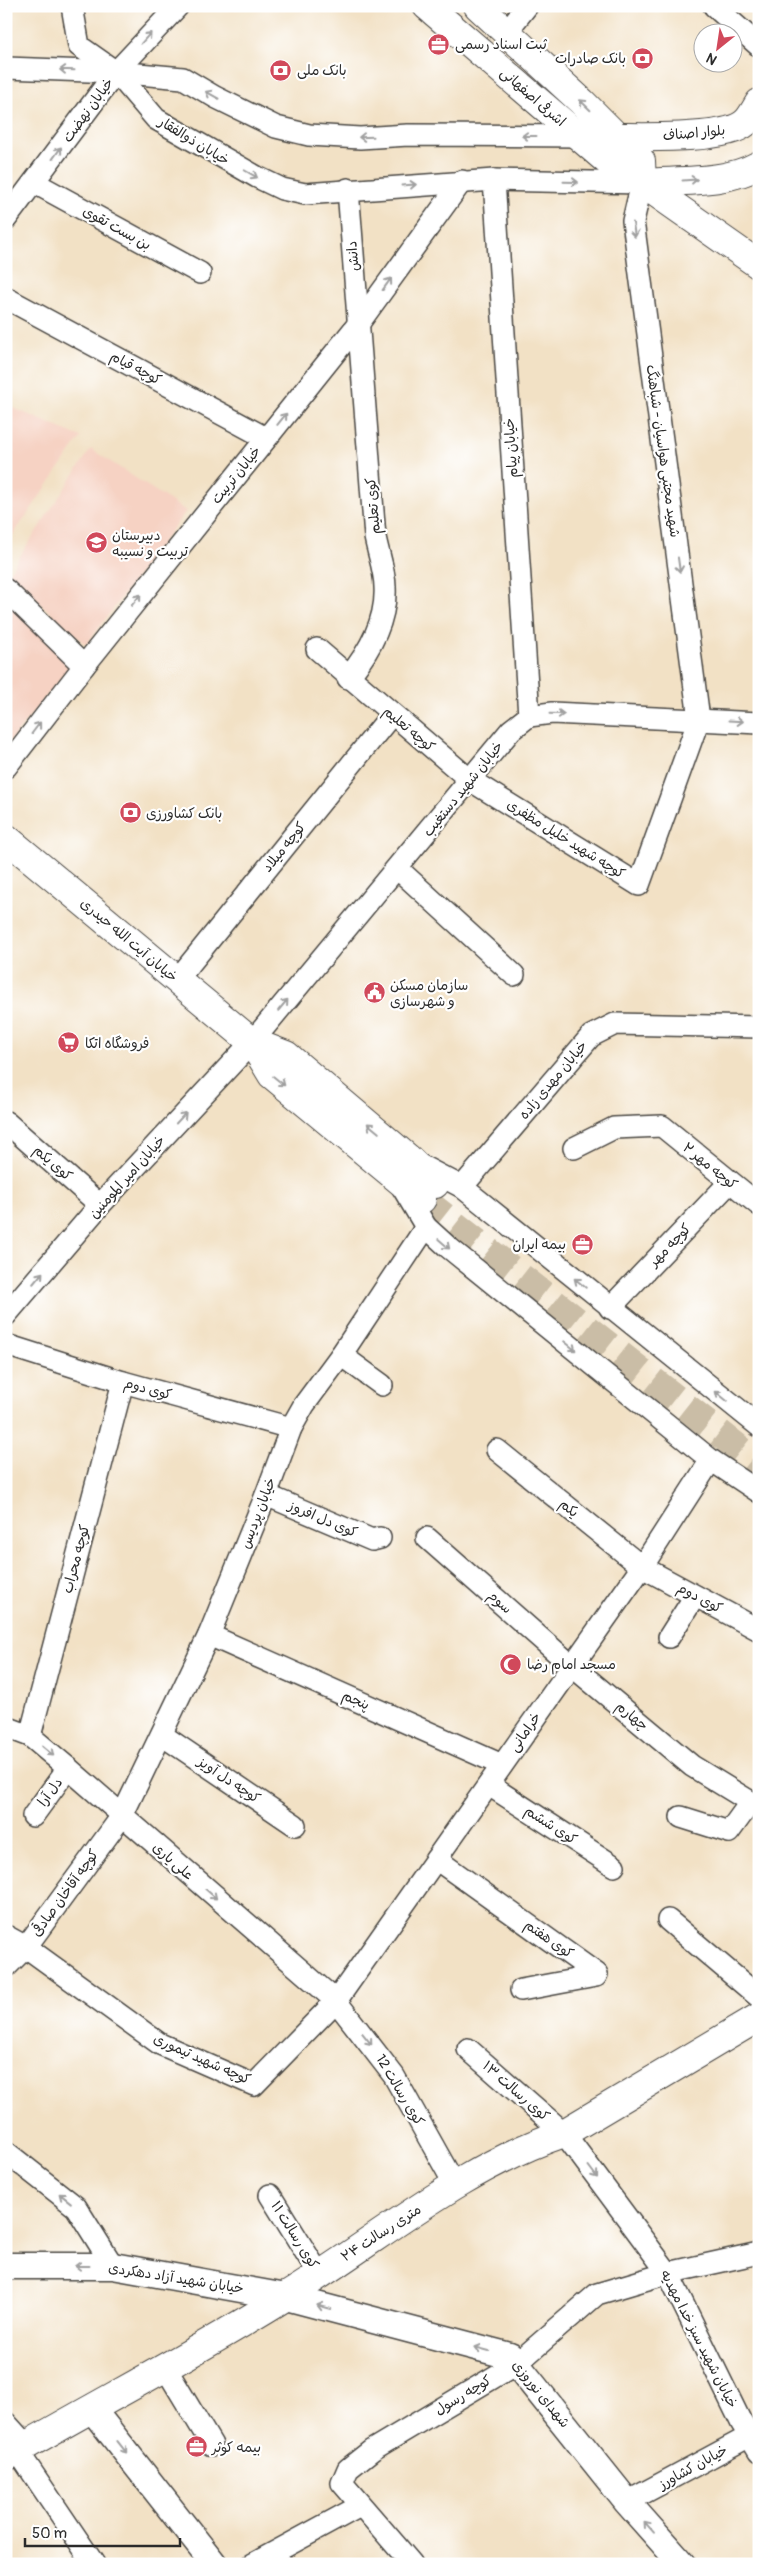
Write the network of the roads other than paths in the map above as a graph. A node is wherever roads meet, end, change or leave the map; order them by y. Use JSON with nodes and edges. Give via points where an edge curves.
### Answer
{"nodes":[{"id":1,"x":72,"y":6,"type":"edge"},
{"id":2,"x":178,"y":6,"type":"edge"},
{"id":3,"x":428,"y":6,"type":"edge"},
{"id":4,"x":478,"y":6,"type":"edge"},
{"id":5,"x":527,"y":6,"type":"edge"},
{"id":6,"x":714,"y":6,"type":"edge"},
{"id":7,"x":508,"y":32,"type":"junction"},
{"id":8,"x":759,"y":46,"type":"edge"},
{"id":9,"x":6,"y":68,"type":"edge"},
{"id":10,"x":116,"y":72,"type":"junction"},
{"id":11,"x":759,"y":103,"type":"edge"},
{"id":12,"x":578,"y":136,"type":"junction"},
{"id":13,"x":618,"y":137,"type":"junction"},
{"id":14,"x":759,"y":165,"type":"edge"},
{"id":15,"x":494,"y":180,"type":"junction"},
{"id":16,"x":462,"y":181,"type":"junction"},
{"id":17,"x":35,"y":183,"type":"junction"},
{"id":18,"x":642,"y":183,"type":"junction"},
{"id":19,"x":348,"y":189,"type":"junction"},
{"id":20,"x":6,"y":219,"type":"edge"},
{"id":21,"x":759,"y":265,"type":"edge"},
{"id":22,"x":200,"y":274,"type":"dead end"},
{"id":23,"x":6,"y":298,"type":"edge"},
{"id":24,"x":358,"y":324,"type":"junction"},
{"id":25,"x":266,"y":438,"type":"junction"},
{"id":26,"x":6,"y":590,"type":"edge"},
{"id":27,"x":317,"y":649,"type":"dead end"},
{"id":28,"x":84,"y":666,"type":"junction"},
{"id":29,"x":348,"y":678,"type":"junction"},
{"id":30,"x":392,"y":714,"type":"junction"},
{"id":31,"x":529,"y":716,"type":"junction"},
{"id":32,"x":699,"y":719,"type":"junction"},
{"id":33,"x":759,"y":723,"type":"edge"},
{"id":34,"x":6,"y":767,"type":"edge"},
{"id":35,"x":470,"y":780,"type":"junction"},
{"id":36,"x":6,"y":838,"type":"edge"},
{"id":37,"x":398,"y":869,"type":"junction"},
{"id":38,"x":514,"y":975,"type":"dead end"},
{"id":39,"x":177,"y":980,"type":"junction"},
{"id":40,"x":759,"y":1027,"type":"edge"},
{"id":41,"x":252,"y":1042,"type":"junction"},
{"id":42,"x":6,"y":1122,"type":"edge"},
{"id":43,"x":574,"y":1148,"type":"dead end"},
{"id":44,"x":403,"y":1168,"type":"junction"},
{"id":45,"x":730,"y":1182,"type":"junction"},
{"id":46,"x":462,"y":1187,"type":"junction"},
{"id":47,"x":428,"y":1191,"type":"tunnel mouth"},
{"id":48,"x":100,"y":1205,"type":"junction"},
{"id":49,"x":759,"y":1205,"type":"edge"},
{"id":50,"x":426,"y":1227,"type":"junction"},
{"id":51,"x":610,"y":1308,"type":"junction"},
{"id":52,"x":6,"y":1315,"type":"edge"},
{"id":53,"x":6,"y":1345,"type":"edge"},
{"id":54,"x":341,"y":1355,"type":"junction"},
{"id":55,"x":123,"y":1382,"type":"junction"},
{"id":56,"x":382,"y":1384,"type":"dead end"},
{"id":57,"x":759,"y":1426,"type":"edge"},
{"id":58,"x":290,"y":1428,"type":"junction"},
{"id":59,"x":497,"y":1450,"type":"dead end"},
{"id":60,"x":711,"y":1460,"type":"junction"},
{"id":61,"x":759,"y":1492,"type":"edge"},
{"id":62,"x":266,"y":1495,"type":"junction"},
{"id":63,"x":380,"y":1538,"type":"dead end"},
{"id":64,"x":427,"y":1538,"type":"dead end"},
{"id":65,"x":642,"y":1567,"type":"junction"},
{"id":66,"x":695,"y":1596,"type":"junction"},
{"id":67,"x":759,"y":1630,"type":"edge"},
{"id":68,"x":209,"y":1635,"type":"junction"},
{"id":69,"x":669,"y":1637,"type":"dead end"},
{"id":70,"x":572,"y":1666,"type":"junction"},
{"id":71,"x":6,"y":1727,"type":"edge"},
{"id":72,"x":162,"y":1735,"type":"junction"},
{"id":73,"x":30,"y":1736,"type":"junction"},
{"id":74,"x":502,"y":1765,"type":"junction"},
{"id":75,"x":68,"y":1768,"type":"junction"},
{"id":76,"x":489,"y":1785,"type":"junction"},
{"id":77,"x":754,"y":1805,"type":"edge"},
{"id":78,"x":32,"y":1816,"type":"dead end"},
{"id":79,"x":122,"y":1816,"type":"junction"},
{"id":80,"x":681,"y":1817,"type":"dead end"},
{"id":81,"x":295,"y":1825,"type":"dead end"},
{"id":82,"x":436,"y":1859,"type":"junction"},
{"id":83,"x":614,"y":1866,"type":"dead end"},
{"id":84,"x":668,"y":1920,"type":"dead end"},
{"id":85,"x":6,"y":1936,"type":"edge"},
{"id":86,"x":26,"y":1947,"type":"junction"},
{"id":87,"x":6,"y":1967,"type":"edge"},
{"id":88,"x":521,"y":1990,"type":"dead end"},
{"id":89,"x":759,"y":1997,"type":"edge"},
{"id":90,"x":336,"y":2001,"type":"junction"},
{"id":91,"x":759,"y":2017,"type":"edge"},
{"id":92,"x":468,"y":2049,"type":"dead end"},
{"id":93,"x":564,"y":2133,"type":"junction"},
{"id":94,"x":6,"y":2152,"type":"edge"},
{"id":95,"x":454,"y":2185,"type":"junction"},
{"id":96,"x":270,"y":2195,"type":"dead end"},
{"id":97,"x":759,"y":2253,"type":"edge"},
{"id":98,"x":6,"y":2266,"type":"edge"},
{"id":99,"x":113,"y":2266,"type":"junction"},
{"id":100,"x":668,"y":2273,"type":"junction"},
{"id":101,"x":319,"y":2274,"type":"junction"},
{"id":102,"x":286,"y":2297,"type":"junction"},
{"id":103,"x":516,"y":2364,"type":"junction"},
{"id":104,"x":165,"y":2367,"type":"junction"},
{"id":105,"x":92,"y":2409,"type":"junction"},
{"id":106,"x":6,"y":2423,"type":"edge"},
{"id":107,"x":756,"y":2439,"type":"edge"},
{"id":108,"x":212,"y":2445,"type":"dead end"},
{"id":109,"x":17,"y":2451,"type":"edge"},
{"id":110,"x":628,"y":2502,"type":"junction"},
{"id":111,"x":360,"y":2506,"type":"junction"},
{"id":112,"x":94,"y":2564,"type":"edge"},
{"id":113,"x":214,"y":2564,"type":"edge"},
{"id":114,"x":253,"y":2564,"type":"edge"},
{"id":115,"x":412,"y":2564,"type":"edge"},
{"id":116,"x":682,"y":2564,"type":"edge"}],
"edges":[{"from":1,"to":10,"type":"street","name":"خیابان ذوالفقار","via":[[79,46]]},
{"from":10,"to":2,"type":"street","name":"خیابان نهضت","one_way":true},
{"from":3,"to":12,"type":"main road","name":"اشرفی اصفهانی"},
{"from":4,"to":7,"type":"main road","name":"اشرفی اصفهانی"},
{"from":5,"to":7,"type":"street"},
{"from":6,"to":8,"type":"street"},
{"from":13,"to":7,"type":"main road","name":"اشرفی اصفهانی","one_way":true},
{"from":10,"to":9,"type":"street","one_way":true},
{"from":12,"to":10,"type":"street","one_way":true,"via":[[408,135],[360,138],[309,135],[276,127],[215,98],[183,78]]},
{"from":17,"to":10,"type":"street","name":"خیابان نهضت","one_way":true},
{"from":10,"to":19,"type":"street","name":"خیابان ذوالفقار","one_way":true,"via":[[156,119],[257,177],[282,189],[305,194]]},
{"from":11,"to":13,"type":"main road","name":"بلوار اصناف","via":[[746,123],[733,130],[696,135]]},
{"from":12,"to":13,"type":"street"},
{"from":12,"to":18,"type":"main road","name":"اشرفی اصفهانی","via":[[611,164]]},
{"from":13,"to":18,"type":"main road","name":"اشرفی اصفهانی","via":[[641,161]]},
{"from":18,"to":14,"type":"main road","one_way":true,"via":[[727,177]]},
{"from":15,"to":16,"type":"street","name":"خیابان ذوالفقار"},
{"from":15,"to":18,"type":"street","name":"خیابان ذوالفقار","one_way":true},
{"from":15,"to":31,"type":"street","name":"خیابان پیام"},
{"from":19,"to":16,"type":"street","name":"خیابان ذوالفقار","one_way":true},
{"from":24,"to":16,"type":"street","name":"خیابان تربیت","one_way":true},
{"from":17,"to":20,"type":"street","name":"خیابان نهضت"},
{"from":17,"to":22,"type":"street","name":"بن بست تقوی"},
{"from":18,"to":21,"type":"main road","name":"اشرفی اصفهانی"},
{"from":18,"to":32,"type":"street","name":"شهید مجتبی هواسیان - شباهنگ","one_way":true,"via":[[633,221]]},
{"from":19,"to":24,"type":"street","name":"دانش"},
{"from":23,"to":25,"type":"street","name":"کوچه قیام"},
{"from":25,"to":24,"type":"street","name":"خیابان تربیت","one_way":true},
{"from":24,"to":29,"type":"street","name":"کوی تعلیم","via":[[375,538],[385,587],[382,622],[361,662]]},
{"from":28,"to":25,"type":"street","name":"خیابان تربیت","one_way":true},
{"from":26,"to":28,"type":"street"},
{"from":27,"to":29,"type":"street","name":"کوچه تعلیم"},
{"from":34,"to":28,"type":"street","name":"خیابان تربیت","one_way":true},
{"from":29,"to":30,"type":"street","name":"کوچه تعلیم"},
{"from":30,"to":35,"type":"street","name":"کوچه تعلیم"},
{"from":30,"to":39,"type":"street","name":"کوچه میلاد"},
{"from":31,"to":32,"type":"street","one_way":true,"via":[[552,713]]},
{"from":31,"to":35,"type":"street","name":"خیابان شهید دستغیب","via":[[511,730]]},
{"from":32,"to":33,"type":"street","one_way":true},
{"from":32,"to":35,"type":"street","name":"کوچه شهید خلیل مظفری","via":[[639,885]]},
{"from":35,"to":37,"type":"street","name":"خیابان شهید دستغیب"},
{"from":36,"to":39,"type":"main road","name":"خیابان آیت الله حیدری"},
{"from":37,"to":38,"type":"street"},
{"from":41,"to":37,"type":"street","name":"خیابان شهید دستغیب","one_way":true},
{"from":39,"to":41,"type":"main road","name":"خیابان آیت الله حیدری"},
{"from":40,"to":46,"type":"street","name":"خیابان مهدی زاده","via":[[615,1024],[591,1036]]},
{"from":41,"to":44,"type":"main road","name":"خیابان آیت الله حیدری","via":[[272,1075]]},
{"from":48,"to":41,"type":"street","name":"خیابان امیر المومنین","one_way":true},
{"from":42,"to":48,"type":"street","name":"کوی یکم"},
{"from":43,"to":45,"type":"street","name":"کوچه مهر ۲","via":[[614,1128],[662,1126]]},
{"from":44,"to":46,"type":"street"},
{"from":44,"to":47,"type":"main road","name":"خیابان آیت الله حیدری"},
{"from":44,"to":50,"type":"street"},
{"from":45,"to":49,"type":"street","name":"کوچه مهر ۲"},
{"from":45,"to":51,"type":"street","name":"کوچه مهر"},
{"from":51,"to":46,"type":"street","one_way":true},
{"from":52,"to":48,"type":"street","name":"خیابان امیر المومنین","one_way":true},
{"from":50,"to":54,"type":"street","name":"خیابان پردیس"},
{"from":50,"to":60,"type":"street","one_way":true},
{"from":57,"to":51,"type":"street","one_way":true},
{"from":53,"to":55,"type":"street","name":"کوی دوم"},
{"from":54,"to":56,"type":"street"},
{"from":54,"to":58,"type":"street","name":"خیابان پردیس"},
{"from":55,"to":58,"type":"street","name":"کوی دوم"},
{"from":55,"to":73,"type":"street","name":"کوچه محراب"},
{"from":58,"to":62,"type":"street","name":"خیابان پردیس"},
{"from":59,"to":65,"type":"street","name":"یکم"},
{"from":60,"to":61,"type":"street"},
{"from":60,"to":65,"type":"street","name":"خرامانی"},
{"from":62,"to":63,"type":"street","name":"کوی دل افروز","via":[[372,1540]]},
{"from":62,"to":68,"type":"street","name":"خیابان پردیس"},
{"from":64,"to":70,"type":"street","name":"سوم"},
{"from":65,"to":66,"type":"street","name":"کوی دوم"},
{"from":65,"to":70,"type":"street","name":"خرامانی"},
{"from":66,"to":67,"type":"street","name":"کوی دوم"},
{"from":66,"to":69,"type":"street"},
{"from":68,"to":72,"type":"street","name":"خیابان پردیس"},
{"from":68,"to":74,"type":"street","name":"پنجم"},
{"from":70,"to":74,"type":"street","name":"خرامانی"},
{"from":70,"to":77,"type":"street","name":"چهارم","via":[[692,1766]]},
{"from":71,"to":73,"type":"street","name":"علی یاری"},
{"from":72,"to":79,"type":"street","name":"خیابان پردیس"},
{"from":72,"to":81,"type":"street","name":"کوچه دل آویز"},
{"from":73,"to":75,"type":"street","name":"علی یاری","one_way":true},
{"from":74,"to":76,"type":"street","name":"خرامانی"},
{"from":75,"to":78,"type":"street","name":"دل آرا"},
{"from":75,"to":79,"type":"street","name":"علی یاری"},
{"from":76,"to":82,"type":"street","name":"خرامانی"},
{"from":76,"to":83,"type":"street","name":"کوی ششم"},
{"from":77,"to":80,"type":"street","via":[[729,1832]]},
{"from":79,"to":86,"type":"street","name":"کوچه آقاخان صادقی"},
{"from":79,"to":90,"type":"street","name":"علی یاری","one_way":true},
{"from":82,"to":88,"type":"street","name":"کوی هفتم","via":[[597,1974]]},
{"from":82,"to":90,"type":"street","name":"خرامانی"},
{"from":84,"to":89,"type":"street"},
{"from":85,"to":86,"type":"street","name":"کوچه شهید تیموری"},
{"from":86,"to":87,"type":"street","name":"کوچه آقاخان صادقی"},
{"from":86,"to":90,"type":"street","name":"کوچه شهید تیموری","via":[[160,2044],[254,2085]]},
{"from":90,"to":95,"type":"street","name":"کوی رسالت 12","one_way":true,"via":[[394,2076]]},
{"from":91,"to":93,"type":"main road","name":"۲۴ متری رسالت"},
{"from":92,"to":93,"type":"street","name":"کوی رسالت ۱۳"},
{"from":93,"to":95,"type":"main road","name":"۲۴ متری رسالت","via":[[532,2144]]},
{"from":93,"to":100,"type":"street","name":"خیابان شهید سبز خدا مهدیه","one_way":true},
{"from":99,"to":94,"type":"street","one_way":true,"via":[[76,2207]]},
{"from":95,"to":101,"type":"main road","name":"۲۴ متری رسالت"},
{"from":96,"to":101,"type":"street","name":"کوی رسالت ۱۱"},
{"from":97,"to":100,"type":"street","name":"کوچه رسول"},
{"from":99,"to":98,"type":"street","name":"خیابان شهید آزاد دهکردی","one_way":true},
{"from":99,"to":102,"type":"street","name":"خیابان شهید آزاد دهکردی"},
{"from":100,"to":103,"type":"street","name":"کوچه رسول","via":[[597,2294]]},
{"from":100,"to":107,"type":"street","name":"خیابان شهید سبز خدا مهدیه"},
{"from":101,"to":102,"type":"main road","name":"۲۴ متری رسالت"},
{"from":103,"to":102,"type":"street","name":"شهدای نوروزی","one_way":true,"via":[[510,2356]]},
{"from":102,"to":104,"type":"main road","name":"۲۴ متری رسالت"},
{"from":103,"to":110,"type":"street","name":"شهدای نوروزی"},
{"from":103,"to":111,"type":"street","name":"کوچه رسول","via":[[372,2450],[348,2469],[342,2484]]},
{"from":104,"to":105,"type":"main road","name":"۲۴ متری رسالت"},
{"from":104,"to":108,"type":"street"},
{"from":105,"to":109,"type":"main road","name":"۲۴ متری رسالت"},
{"from":105,"to":113,"type":"street","one_way":true},
{"from":106,"to":109,"type":"street"},
{"from":107,"to":110,"type":"street","name":"خیابان کشاورز"},
{"from":109,"to":112,"type":"street"},
{"from":116,"to":110,"type":"street","name":"شهدای نوروزی","one_way":true},
{"from":111,"to":114,"type":"street"},
{"from":111,"to":115,"type":"street"}]}
